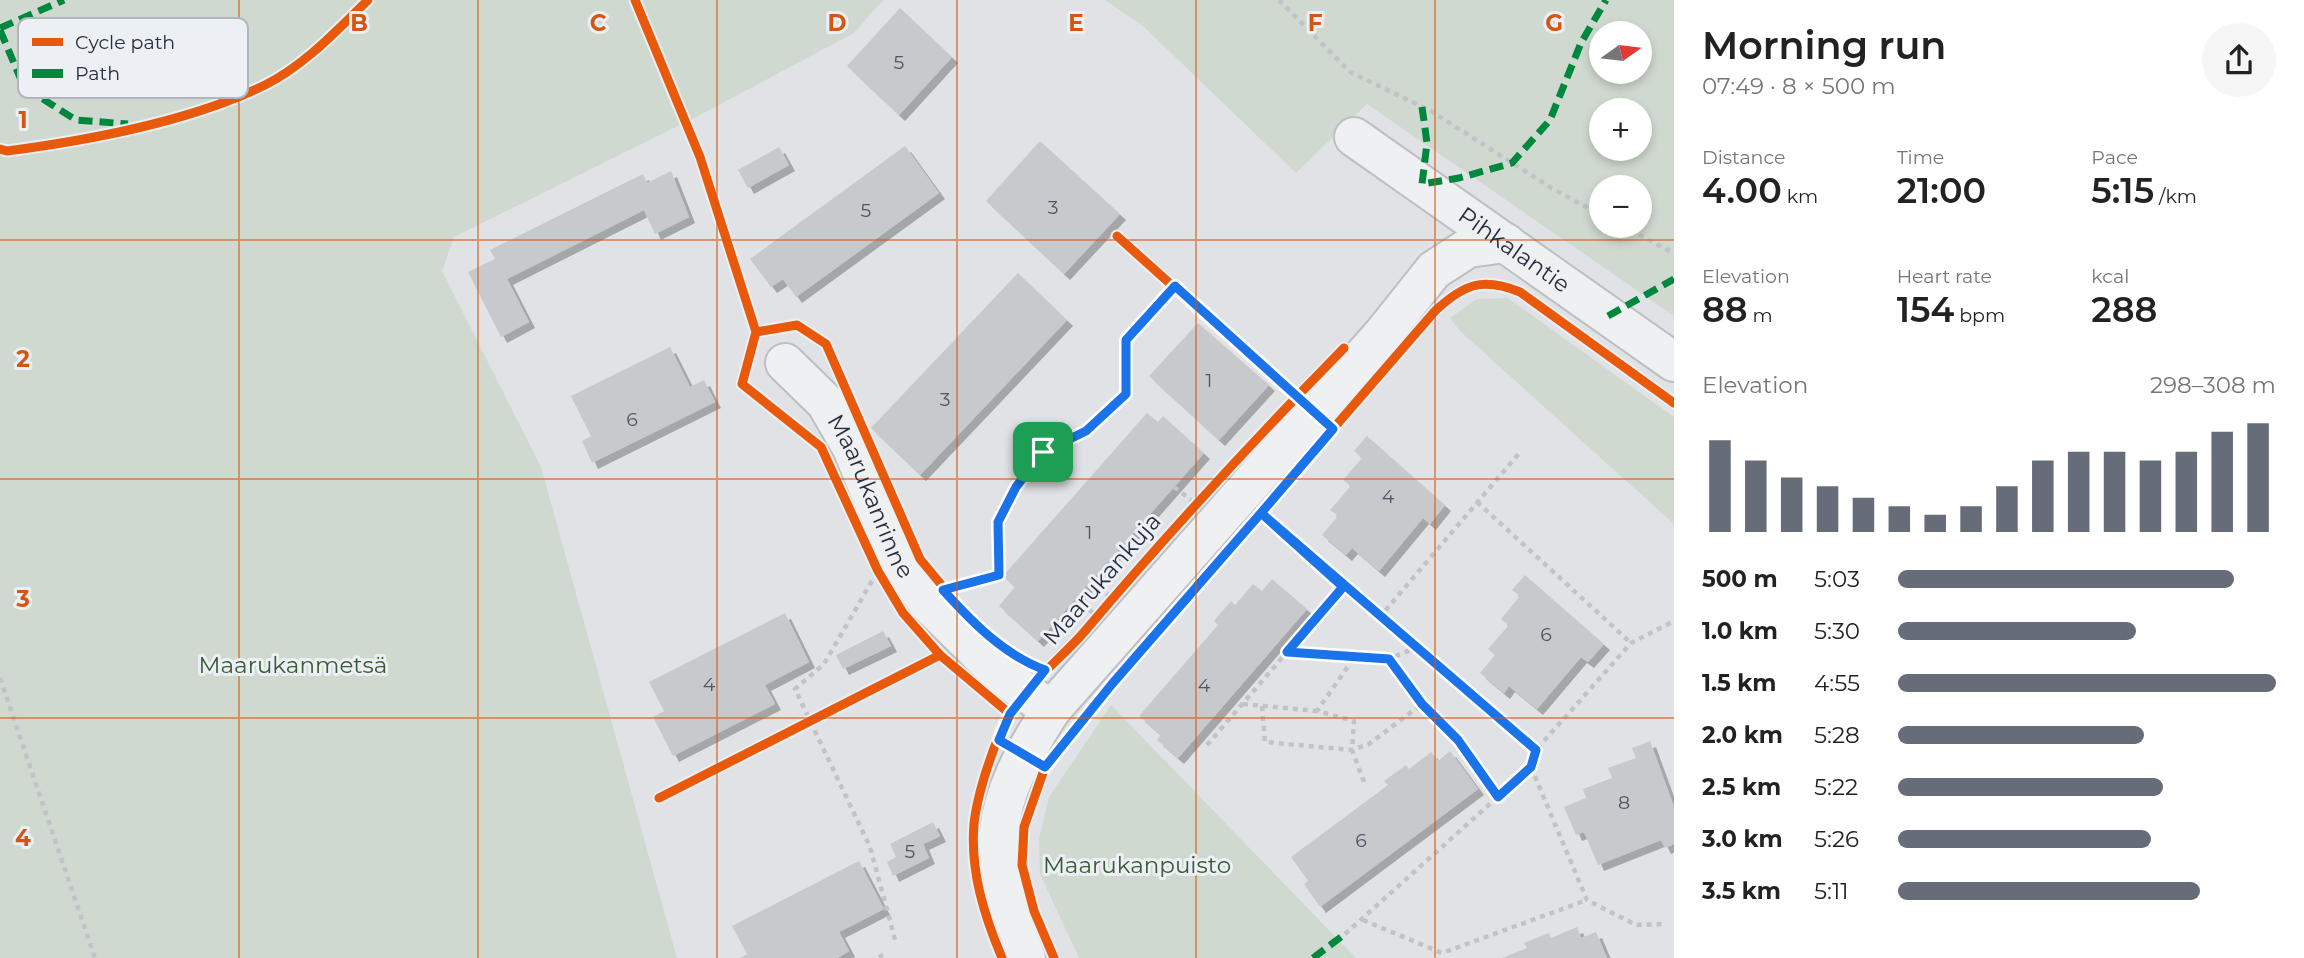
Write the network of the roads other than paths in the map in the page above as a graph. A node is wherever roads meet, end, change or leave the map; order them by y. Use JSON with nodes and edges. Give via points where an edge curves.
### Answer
{"nodes":[{"id":1,"x":1354,"y":137,"type":"dead end"},
{"id":2,"x":1506,"y":243,"type":"junction"},
{"id":3,"x":1674,"y":362,"type":"edge"},
{"id":4,"x":785,"y":363,"type":"dead end"},
{"id":5,"x":1051,"y":710,"type":"junction"},
{"id":6,"x":1026,"y":958,"type":"edge"}],
"edges":[{"from":1,"to":2,"type":"street","name":"Pihkalantie"},
{"from":2,"to":3,"type":"street","name":"Pihkalantie"},
{"from":2,"to":5,"type":"street","via":[[1468,248],[1434,270],[1383,334]]},
{"from":4,"to":5,"type":"street","name":"Maarukanrinne","via":[[826,403],[852,449],[898,561],[928,603],[1000,674]]},
{"from":5,"to":6,"type":"street","via":[[1010,779],[1000,817],[998,858],[1005,898]]}]}
